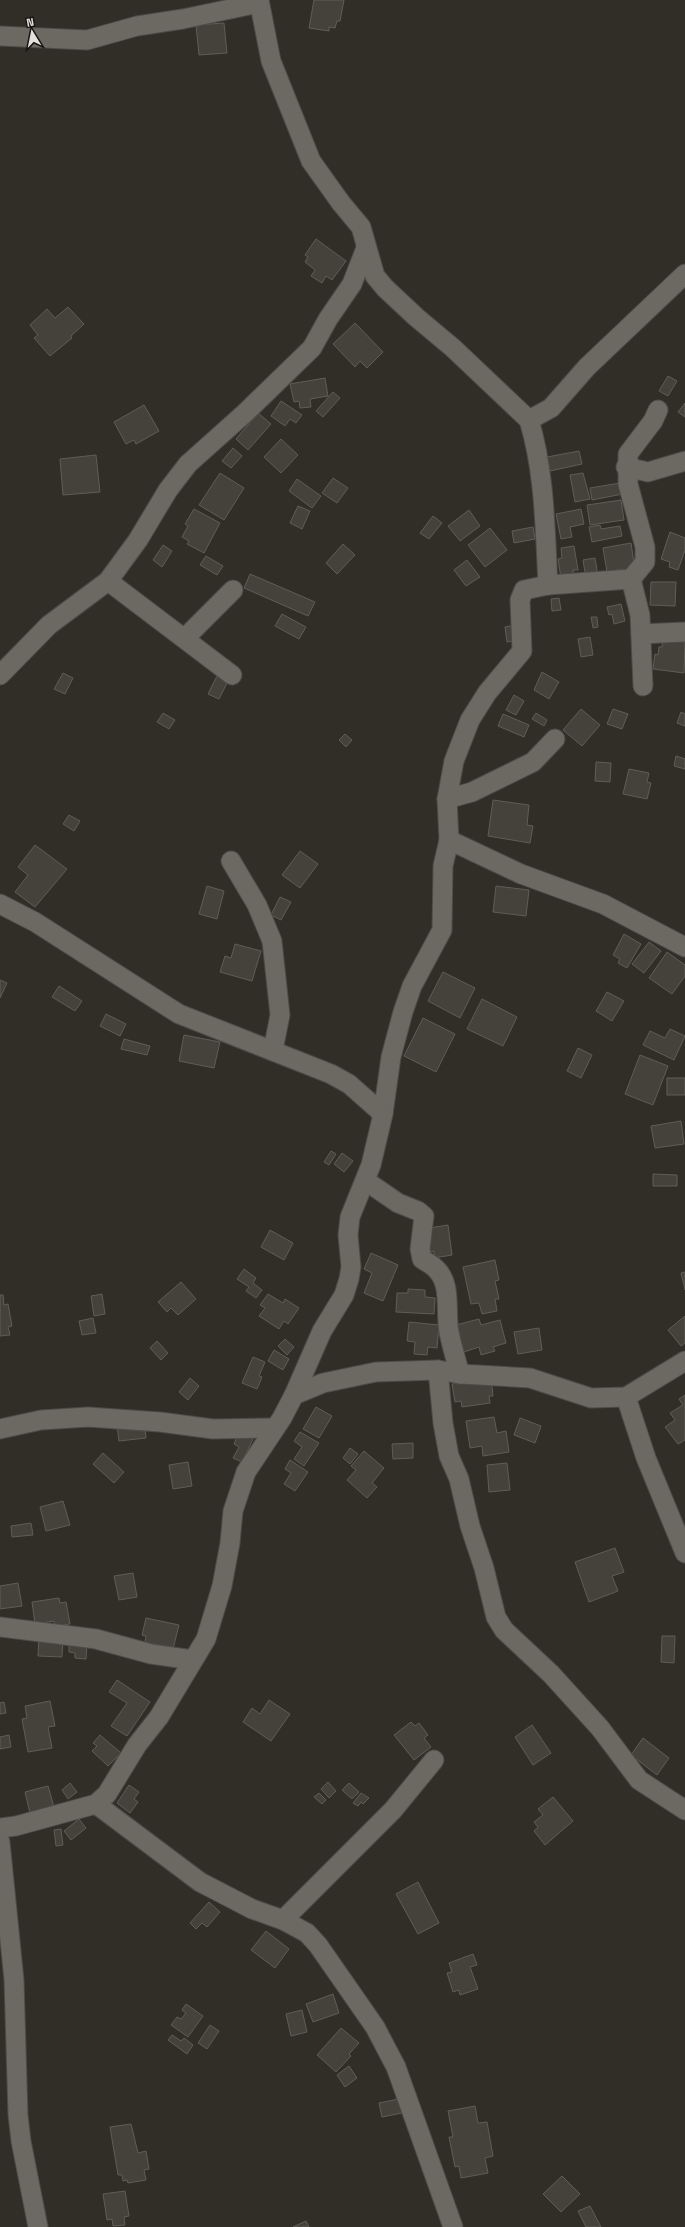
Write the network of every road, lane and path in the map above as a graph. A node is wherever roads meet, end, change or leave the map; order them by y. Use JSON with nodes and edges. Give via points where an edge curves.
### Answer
{"nodes":[{"id":1,"x":259,"y":2,"type":"edge"},
{"id":2,"x":0,"y":36,"type":"edge"},
{"id":3,"x":366,"y":248,"type":"junction"},
{"id":4,"x":685,"y":274,"type":"edge"},
{"id":5,"x":658,"y":410,"type":"dead end"},
{"id":6,"x":529,"y":420,"type":"junction"},
{"id":7,"x":685,"y":461,"type":"edge"},
{"id":8,"x":626,"y":467,"type":"junction"},
{"id":9,"x":631,"y":579,"type":"junction"},
{"id":10,"x":108,"y":581,"type":"junction"},
{"id":11,"x":548,"y":585,"type":"junction"},
{"id":12,"x":233,"y":590,"type":"dead end"},
{"id":13,"x":685,"y":632,"type":"edge"},
{"id":14,"x":641,"y":634,"type":"junction"},
{"id":15,"x":185,"y":638,"type":"junction"},
{"id":16,"x":0,"y":675,"type":"edge"},
{"id":17,"x":232,"y":675,"type":"dead end"},
{"id":18,"x":643,"y":686,"type":"dead end"},
{"id":19,"x":556,"y":739,"type":"dead end"},
{"id":20,"x":447,"y":799,"type":"junction"},
{"id":21,"x":449,"y":840,"type":"junction"},
{"id":22,"x":231,"y":861,"type":"dead end"},
{"id":23,"x":0,"y":904,"type":"edge"},
{"id":24,"x":685,"y":947,"type":"edge"},
{"id":25,"x":273,"y":1050,"type":"junction"},
{"id":26,"x":383,"y":1114,"type":"junction"},
{"id":27,"x":366,"y":1182,"type":"junction"},
{"id":28,"x":685,"y":1361,"type":"edge"},
{"id":29,"x":438,"y":1370,"type":"junction"},
{"id":30,"x":460,"y":1374,"type":"junction"},
{"id":31,"x":294,"y":1395,"type":"junction"},
{"id":32,"x":626,"y":1397,"type":"junction"},
{"id":33,"x":275,"y":1428,"type":"junction"},
{"id":34,"x":0,"y":1429,"type":"edge"},
{"id":35,"x":685,"y":1553,"type":"edge"},
{"id":36,"x":0,"y":1627,"type":"edge"},
{"id":37,"x":193,"y":1660,"type":"junction"},
{"id":38,"x":434,"y":1760,"type":"dead end"},
{"id":39,"x":96,"y":1804,"type":"junction"},
{"id":40,"x":685,"y":1810,"type":"edge"},
{"id":41,"x":0,"y":1828,"type":"edge"},
{"id":42,"x":0,"y":1842,"type":"edge"},
{"id":43,"x":283,"y":1920,"type":"junction"},
{"id":44,"x":38,"y":2227,"type":"edge"},
{"id":45,"x":453,"y":2227,"type":"edge"}],
"edges":[{"from":1,"to":2,"type":"street","via":[[183,19],[137,26],[87,40]]},
{"from":1,"to":3,"type":"street","via":[[271,61],[311,161],[361,226]]},
{"from":3,"to":6,"type":"street","via":[[375,276],[385,288]]},
{"from":3,"to":10,"type":"street","via":[[352,284],[312,348],[188,464]]},
{"from":4,"to":6,"type":"street","via":[[587,367],[551,408]]},
{"from":5,"to":8,"type":"street","via":[[653,421],[628,454]]},
{"from":6,"to":11,"type":"street","via":[[534,436],[545,515]]},
{"from":7,"to":8,"type":"street","via":[[648,472]]},
{"from":8,"to":9,"type":"street","via":[[628,484],[645,546],[645,562]]},
{"from":9,"to":11,"type":"street"},
{"from":9,"to":14,"type":"street","via":[[640,615]]},
{"from":10,"to":15,"type":"street"},
{"from":10,"to":16,"type":"street","via":[[49,625]]},
{"from":11,"to":20,"type":"street","via":[[524,590],[520,600],[522,651],[487,693],[470,720],[454,761]]},
{"from":12,"to":15,"type":"street"},
{"from":13,"to":14,"type":"street"},
{"from":14,"to":18,"type":"street"},
{"from":15,"to":17,"type":"street"},
{"from":19,"to":20,"type":"street","via":[[533,762],[472,792]]},
{"from":20,"to":21,"type":"street"},
{"from":21,"to":24,"type":"street","via":[[521,874],[603,904]]},
{"from":21,"to":26,"type":"street","via":[[443,866],[442,930],[412,986],[403,1012],[391,1057]]},
{"from":22,"to":25,"type":"street","via":[[257,905],[272,941],[280,1015]]},
{"from":23,"to":25,"type":"street","via":[[35,922],[179,1014]]},
{"from":25,"to":26,"type":"street","via":[[349,1084]]},
{"from":26,"to":27,"type":"street"},
{"from":27,"to":30,"type":"street","via":[[424,1216],[420,1249],[422,1258],[437,1270],[442,1279],[447,1295],[446,1317]]},
{"from":27,"to":31,"type":"street","via":[[350,1217],[348,1235],[351,1267],[346,1290],[322,1331]]},
{"from":28,"to":32,"type":"street"},
{"from":29,"to":30,"type":"street"},
{"from":29,"to":31,"type":"street","via":[[376,1372],[323,1384]]},
{"from":29,"to":40,"type":"street","via":[[449,1456],[459,1479],[496,1617],[504,1630],[551,1674],[600,1728],[639,1780]]},
{"from":30,"to":32,"type":"street","via":[[530,1378],[591,1398]]},
{"from":31,"to":33,"type":"street"},
{"from":32,"to":35,"type":"street","via":[[646,1458]]},
{"from":33,"to":34,"type":"street","via":[[213,1429],[88,1417],[41,1420]]},
{"from":33,"to":37,"type":"street","via":[[243,1478],[234,1510],[230,1543],[214,1617],[206,1639]]},
{"from":36,"to":37,"type":"street","via":[[96,1639],[151,1654]]},
{"from":37,"to":39,"type":"street","via":[[159,1717],[137,1745],[107,1794]]},
{"from":38,"to":43,"type":"street","via":[[393,1810]]},
{"from":39,"to":41,"type":"street"},
{"from":39,"to":43,"type":"street","via":[[200,1882],[252,1909]]},
{"from":42,"to":44,"type":"street","via":[[16,2022],[18,2115]]},
{"from":43,"to":45,"type":"street","via":[[307,1934],[318,1945],[383,2040],[412,2109]]}]}
